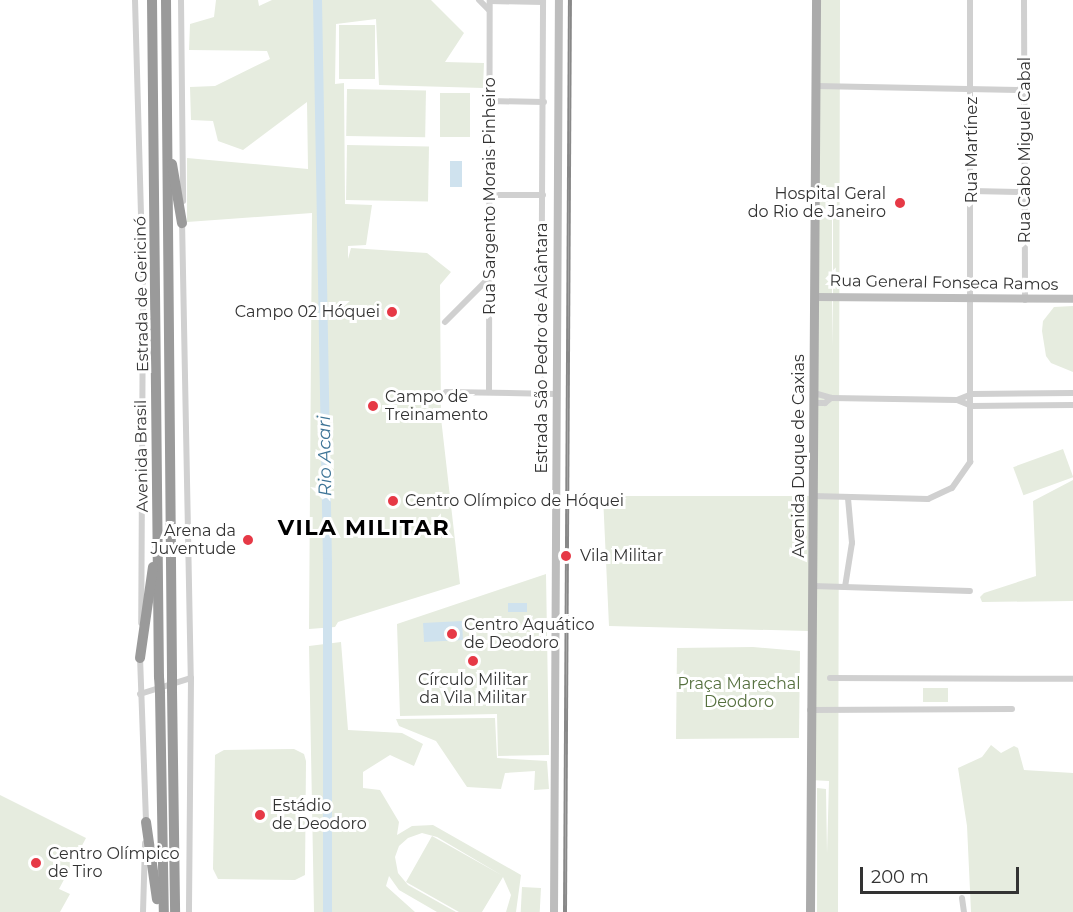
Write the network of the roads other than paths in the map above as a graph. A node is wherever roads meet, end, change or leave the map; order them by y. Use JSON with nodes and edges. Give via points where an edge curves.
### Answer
{"nodes":[{"id":1,"x":135,"y":0,"type":"edge"},
{"id":2,"x":152,"y":0,"type":"edge"},
{"id":3,"x":166,"y":0,"type":"edge"},
{"id":4,"x":181,"y":0,"type":"edge"},
{"id":5,"x":479,"y":0,"type":"edge"},
{"id":6,"x":559,"y":0,"type":"edge"},
{"id":7,"x":816,"y":0,"type":"edge"},
{"id":8,"x":970,"y":0,"type":"edge"},
{"id":9,"x":1024,"y":0,"type":"edge"},
{"id":10,"x":490,"y":1,"type":"edge"},
{"id":11,"x":543,"y":1,"type":"edge"},
{"id":12,"x":489,"y":10,"type":"junction"},
{"id":13,"x":816,"y":86,"type":"junction"},
{"id":14,"x":972,"y":88,"type":"junction"},
{"id":15,"x":1025,"y":90,"type":"junction"},
{"id":16,"x":490,"y":101,"type":"junction"},
{"id":17,"x":544,"y":102,"type":"junction"},
{"id":18,"x":167,"y":146,"type":"junction"},
{"id":19,"x":543,"y":187,"type":"junction"},
{"id":20,"x":558,"y":188,"type":"junction"},
{"id":21,"x":972,"y":191,"type":"junction"},
{"id":22,"x":1025,"y":192,"type":"junction"},
{"id":23,"x":490,"y":195,"type":"junction"},
{"id":24,"x":543,"y":195,"type":"junction"},
{"id":25,"x":182,"y":223,"type":"junction"},
{"id":26,"x":490,"y":277,"type":"junction"},
{"id":27,"x":815,"y":297,"type":"junction"},
{"id":28,"x":1073,"y":299,"type":"edge"},
{"id":29,"x":1025,"y":300,"type":"junction"},
{"id":30,"x":970,"y":301,"type":"junction"},
{"id":31,"x":445,"y":322,"type":"dead end"},
{"id":32,"x":446,"y":392,"type":"dead end"},
{"id":33,"x":489,"y":392,"type":"junction"},
{"id":34,"x":541,"y":393,"type":"junction"},
{"id":35,"x":1073,"y":393,"type":"edge"},
{"id":36,"x":556,"y":394,"type":"junction"},
{"id":37,"x":972,"y":394,"type":"junction"},
{"id":38,"x":1028,"y":394,"type":"junction"},
{"id":39,"x":814,"y":398,"type":"junction"},
{"id":40,"x":957,"y":400,"type":"junction"},
{"id":41,"x":1027,"y":405,"type":"junction"},
{"id":42,"x":1073,"y":405,"type":"edge"},
{"id":43,"x":972,"y":406,"type":"junction"},
{"id":44,"x":813,"y":496,"type":"junction"},
{"id":45,"x":848,"y":498,"type":"junction"},
{"id":46,"x":158,"y":540,"type":"junction"},
{"id":47,"x":813,"y":586,"type":"junction"},
{"id":48,"x":845,"y":587,"type":"junction"},
{"id":49,"x":970,"y":591,"type":"dead end"},
{"id":50,"x":140,"y":658,"type":"junction"},
{"id":51,"x":191,"y":678,"type":"junction"},
{"id":52,"x":830,"y":678,"type":"dead end"},
{"id":53,"x":1073,"y":679,"type":"edge"},
{"id":54,"x":140,"y":694,"type":"junction"},
{"id":55,"x":1012,"y":709,"type":"dead end"},
{"id":56,"x":810,"y":710,"type":"junction"},
{"id":57,"x":146,"y":822,"type":"junction"},
{"id":58,"x":963,"y":898,"type":"dead end"},
{"id":59,"x":143,"y":912,"type":"edge"},
{"id":60,"x":157,"y":912,"type":"edge"},
{"id":61,"x":164,"y":912,"type":"edge"},
{"id":62,"x":175,"y":912,"type":"edge"},
{"id":63,"x":189,"y":912,"type":"edge"},
{"id":64,"x":554,"y":912,"type":"edge"},
{"id":65,"x":810,"y":912,"type":"edge"},
{"id":66,"x":964,"y":912,"type":"edge"}],
"edges":[{"from":1,"to":50,"type":"street","name":"Estrada de Gericinó","via":[[143,283]]},
{"from":2,"to":46,"type":"highway","name":"Avenida Brasil"},
{"from":3,"to":18,"type":"highway","name":"Avenida Brasil"},
{"from":4,"to":25,"type":"street"},
{"from":5,"to":12,"type":"street"},
{"from":6,"to":20,"type":"street","name":"Estrada São Pedro de Alcântara"},
{"from":7,"to":13,"type":"main road","name":"Avenida Duque de Caxias"},
{"from":8,"to":14,"type":"street","name":"Rua Martínez"},
{"from":9,"to":15,"type":"street","name":"Rua Cabo Miguel Cabal"},
{"from":10,"to":11,"type":"street"},
{"from":10,"to":12,"type":"street","name":"Rua Sargento Morais Pinheiro"},
{"from":11,"to":17,"type":"street"},
{"from":12,"to":16,"type":"street","name":"Rua Sargento Morais Pinheiro"},
{"from":13,"to":14,"type":"street"},
{"from":13,"to":27,"type":"main road","name":"Avenida Duque de Caxias"},
{"from":14,"to":15,"type":"street"},
{"from":14,"to":21,"type":"street","name":"Rua Martínez"},
{"from":15,"to":22,"type":"street","name":"Rua Cabo Miguel Cabal"},
{"from":16,"to":17,"type":"street"},
{"from":16,"to":23,"type":"street","name":"Rua Sargento Morais Pinheiro"},
{"from":17,"to":19,"type":"street"},
{"from":18,"to":25,"type":"highway"},
{"from":18,"to":62,"type":"highway","name":"Avenida Brasil","bridge":true},
{"from":19,"to":20,"type":"street"},
{"from":19,"to":24,"type":"street"},
{"from":20,"to":36,"type":"street","name":"Estrada São Pedro de Alcântara"},
{"from":21,"to":22,"type":"street"},
{"from":21,"to":30,"type":"street","name":"Rua Martínez"},
{"from":22,"to":29,"type":"street","name":"Rua Cabo Miguel Cabal"},
{"from":23,"to":24,"type":"street"},
{"from":23,"to":26,"type":"street","name":"Rua Sargento Morais Pinheiro"},
{"from":24,"to":34,"type":"street"},
{"from":25,"to":51,"type":"street"},
{"from":26,"to":31,"type":"street"},
{"from":26,"to":33,"type":"street","name":"Rua Sargento Morais Pinheiro"},
{"from":27,"to":30,"type":"street","name":"Rua General Fonseca Ramos"},
{"from":27,"to":39,"type":"main road","name":"Avenida Duque de Caxias"},
{"from":28,"to":29,"type":"street","name":"Rua General Fonseca Ramos"},
{"from":29,"to":30,"type":"street","name":"Rua General Fonseca Ramos"},
{"from":30,"to":37,"type":"street","name":"Rua Martínez"},
{"from":32,"to":33,"type":"street"},
{"from":33,"to":34,"type":"street"},
{"from":34,"to":36,"type":"street"},
{"from":35,"to":38,"type":"street"},
{"from":36,"to":64,"type":"street","name":"Estrada São Pedro de Alcântara"},
{"from":37,"to":38,"type":"street"},
{"from":37,"to":40,"type":"street"},
{"from":37,"to":43,"type":"street","name":"Rua Martínez"},
{"from":38,"to":41,"type":"street"},
{"from":39,"to":40,"type":"street"},
{"from":39,"to":44,"type":"main road","name":"Avenida Duque de Caxias"},
{"from":40,"to":43,"type":"street"},
{"from":41,"to":42,"type":"street"},
{"from":41,"to":43,"type":"street"},
{"from":43,"to":45,"type":"street","name":"Rua Martínez","via":[[972,454],[961,479],[943,495],[928,499]]},
{"from":44,"to":45,"type":"street"},
{"from":44,"to":47,"type":"main road","name":"Avenida Duque de Caxias"},
{"from":45,"to":48,"type":"street","via":[[852,543]]},
{"from":46,"to":50,"type":"highway"},
{"from":46,"to":61,"type":"highway","name":"Avenida Brasil","bridge":true},
{"from":47,"to":48,"type":"street"},
{"from":47,"to":56,"type":"main road","name":"Avenida Duque de Caxias"},
{"from":48,"to":49,"type":"street"},
{"from":50,"to":54,"type":"street","name":"Estrada de Gericinó"},
{"from":51,"to":54,"type":"street"},
{"from":51,"to":63,"type":"street"},
{"from":52,"to":53,"type":"street"},
{"from":54,"to":57,"type":"street","name":"Estrada de Gericinó"},
{"from":55,"to":56,"type":"street"},
{"from":56,"to":65,"type":"main road","name":"Avenida Duque de Caxias"},
{"from":57,"to":59,"type":"street","name":"Estrada de Gericinó"},
{"from":57,"to":60,"type":"highway"},
{"from":58,"to":66,"type":"street"}]}
